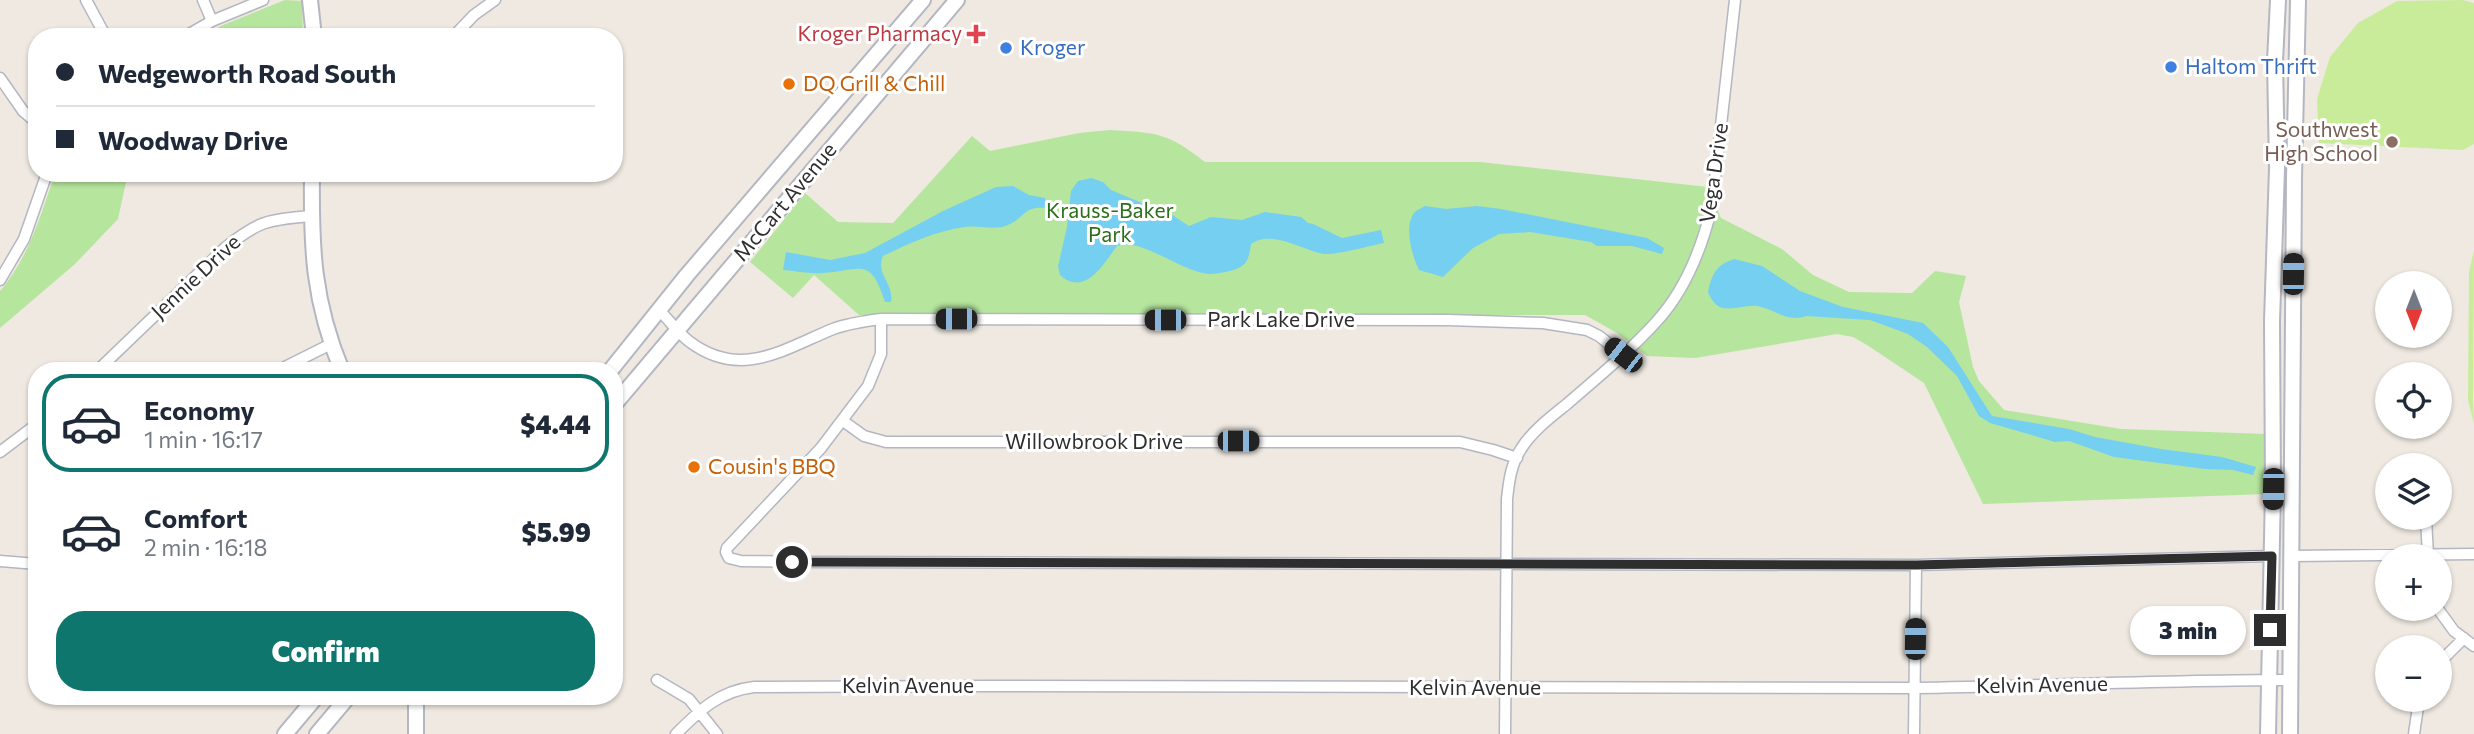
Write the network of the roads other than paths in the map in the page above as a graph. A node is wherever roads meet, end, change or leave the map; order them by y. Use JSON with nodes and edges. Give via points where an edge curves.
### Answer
{"nodes":[{"id":1,"x":86,"y":0,"type":"edge"},
{"id":2,"x":203,"y":0,"type":"edge"},
{"id":3,"x":263,"y":0,"type":"edge"},
{"id":4,"x":495,"y":0,"type":"edge"},
{"id":5,"x":923,"y":0,"type":"edge"},
{"id":6,"x":957,"y":0,"type":"edge"},
{"id":7,"x":1735,"y":0,"type":"edge"},
{"id":8,"x":2278,"y":0,"type":"edge"},
{"id":9,"x":2300,"y":0,"type":"edge"},
{"id":10,"x":311,"y":7,"type":"edge"},
{"id":11,"x":212,"y":21,"type":"junction"},
{"id":12,"x":101,"y":28,"type":"edge"},
{"id":13,"x":200,"y":28,"type":"edge"},
{"id":14,"x":313,"y":28,"type":"edge"},
{"id":15,"x":462,"y":28,"type":"edge"},
{"id":16,"x":2276,"y":61,"type":"junction"},
{"id":17,"x":2298,"y":62,"type":"junction"},
{"id":18,"x":0,"y":78,"type":"edge"},
{"id":19,"x":840,"y":98,"type":"junction"},
{"id":20,"x":28,"y":115,"type":"edge"},
{"id":21,"x":857,"y":118,"type":"junction"},
{"id":22,"x":44,"y":182,"type":"edge"},
{"id":23,"x":312,"y":182,"type":"edge"},
{"id":24,"x":312,"y":216,"type":"junction"},
{"id":25,"x":0,"y":279,"type":"edge"},
{"id":26,"x":660,"y":311,"type":"junction"},
{"id":27,"x":881,"y":319,"type":"junction"},
{"id":28,"x":677,"y":330,"type":"junction"},
{"id":29,"x":331,"y":344,"type":"junction"},
{"id":30,"x":1623,"y":355,"type":"junction"},
{"id":31,"x":106,"y":362,"type":"edge"},
{"id":32,"x":295,"y":362,"type":"edge"},
{"id":33,"x":338,"y":362,"type":"edge"},
{"id":34,"x":618,"y":362,"type":"edge"},
{"id":35,"x":623,"y":394,"type":"edge"},
{"id":36,"x":843,"y":421,"type":"junction"},
{"id":37,"x":28,"y":431,"type":"edge"},
{"id":38,"x":0,"y":452,"type":"edge"},
{"id":39,"x":1517,"y":458,"type":"junction"},
{"id":40,"x":2273,"y":528,"type":"junction"},
{"id":41,"x":2474,"y":554,"type":"edge"},
{"id":42,"x":2452,"y":555,"type":"edge"},
{"id":43,"x":2272,"y":556,"type":"junction"},
{"id":44,"x":2291,"y":556,"type":"junction"},
{"id":45,"x":2375,"y":556,"type":"edge"},
{"id":46,"x":0,"y":561,"type":"edge"},
{"id":47,"x":28,"y":563,"type":"edge"},
{"id":48,"x":1506,"y":564,"type":"junction"},
{"id":49,"x":1916,"y":565,"type":"junction"},
{"id":50,"x":2291,"y":573,"type":"junction"},
{"id":51,"x":2447,"y":621,"type":"edge"},
{"id":52,"x":2464,"y":638,"type":"junction"},
{"id":53,"x":2474,"y":646,"type":"edge"},
{"id":54,"x":2452,"y":650,"type":"edge"},
{"id":55,"x":656,"y":680,"type":"dead end"},
{"id":56,"x":2269,"y":680,"type":"junction"},
{"id":57,"x":2290,"y":680,"type":"junction"},
{"id":58,"x":1506,"y":688,"type":"junction"},
{"id":59,"x":1914,"y":688,"type":"junction"},
{"id":60,"x":309,"y":705,"type":"edge"},
{"id":61,"x":341,"y":705,"type":"edge"},
{"id":62,"x":416,"y":705,"type":"edge"},
{"id":63,"x":700,"y":710,"type":"junction"},
{"id":64,"x":2417,"y":712,"type":"edge"},
{"id":65,"x":285,"y":734,"type":"edge"},
{"id":66,"x":317,"y":734,"type":"edge"},
{"id":67,"x":416,"y":734,"type":"edge"},
{"id":68,"x":676,"y":734,"type":"edge"},
{"id":69,"x":717,"y":734,"type":"edge"},
{"id":70,"x":1506,"y":734,"type":"edge"},
{"id":71,"x":1914,"y":734,"type":"edge"},
{"id":72,"x":2268,"y":734,"type":"edge"},
{"id":73,"x":2290,"y":734,"type":"edge"},
{"id":74,"x":2414,"y":734,"type":"edge"}],
"edges":[{"from":1,"to":12,"type":"street"},
{"from":2,"to":11,"type":"street"},
{"from":3,"to":11,"type":"street"},
{"from":4,"to":15,"type":"street"},
{"from":5,"to":19,"type":"street","name":"McCart Avenue"},
{"from":6,"to":21,"type":"street","name":"McCart Avenue"},
{"from":7,"to":30,"type":"street","name":"Vega Drive","via":[[1714,193],[1705,236],[1672,302]]},
{"from":8,"to":16,"type":"street"},
{"from":9,"to":17,"type":"street"},
{"from":10,"to":14,"type":"street"},
{"from":11,"to":13,"type":"street"},
{"from":16,"to":17,"type":"street"},
{"from":16,"to":40,"type":"street"},
{"from":17,"to":44,"type":"street"},
{"from":18,"to":20,"type":"street"},
{"from":19,"to":21,"type":"street"},
{"from":19,"to":26,"type":"street","name":"McCart Avenue"},
{"from":21,"to":28,"type":"street","name":"McCart Avenue"},
{"from":22,"to":25,"type":"street","via":[[24,239]]},
{"from":23,"to":24,"type":"street"},
{"from":24,"to":29,"type":"street","via":[[314,273]]},
{"from":24,"to":31,"type":"street","name":"Jennie Drive","via":[[276,219],[249,229]]},
{"from":26,"to":28,"type":"street","name":"Park Lake Drive"},
{"from":26,"to":34,"type":"street","name":"McCart Avenue"},
{"from":27,"to":28,"type":"street","name":"Park Lake Drive","via":[[850,323],[779,354],[750,360],[719,356]]},
{"from":27,"to":30,"type":"street","name":"Park Lake Drive","via":[[1543,323],[1587,330]]},
{"from":27,"to":36,"type":"street","via":[[878,364]]},
{"from":28,"to":35,"type":"street","name":"McCart Avenue"},
{"from":29,"to":32,"type":"street"},
{"from":29,"to":33,"type":"street"},
{"from":30,"to":39,"type":"street","name":"Vega Drive","via":[[1546,422]]},
{"from":36,"to":39,"type":"street","name":"Willowbrook Drive","via":[[864,436],[886,442],[1461,442]]},
{"from":36,"to":48,"type":"street","via":[[727,548],[729,558]]},
{"from":37,"to":38,"type":"street"},
{"from":39,"to":48,"type":"street","name":"Vega Drive","via":[[1509,480]]},
{"from":40,"to":43,"type":"street"},
{"from":40,"to":44,"type":"street","via":[[2282,550]]},
{"from":41,"to":42,"type":"street"},
{"from":43,"to":49,"type":"street"},
{"from":43,"to":50,"type":"street","via":[[2282,558]]},
{"from":43,"to":56,"type":"street"},
{"from":44,"to":45,"type":"street"},
{"from":44,"to":50,"type":"street"},
{"from":46,"to":47,"type":"street"},
{"from":48,"to":49,"type":"street"},
{"from":48,"to":58,"type":"street","name":"Vega Drive"},
{"from":49,"to":59,"type":"street"},
{"from":50,"to":57,"type":"street"},
{"from":51,"to":52,"type":"street"},
{"from":52,"to":53,"type":"street"},
{"from":52,"to":54,"type":"street"},
{"from":55,"to":63,"type":"street"},
{"from":56,"to":57,"type":"street","name":"Kelvin Avenue"},
{"from":56,"to":59,"type":"street","name":"Kelvin Avenue"},
{"from":56,"to":72,"type":"street"},
{"from":57,"to":73,"type":"street"},
{"from":58,"to":59,"type":"street","name":"Kelvin Avenue"},
{"from":58,"to":63,"type":"street","name":"Kelvin Avenue","via":[[754,687],[730,692]]},
{"from":58,"to":70,"type":"street","name":"Vega Drive"},
{"from":59,"to":71,"type":"street"},
{"from":60,"to":65,"type":"street"},
{"from":61,"to":66,"type":"street"},
{"from":62,"to":67,"type":"street"},
{"from":63,"to":68,"type":"street","name":"Kelvin Avenue"},
{"from":63,"to":69,"type":"street"},
{"from":64,"to":74,"type":"street"}]}
